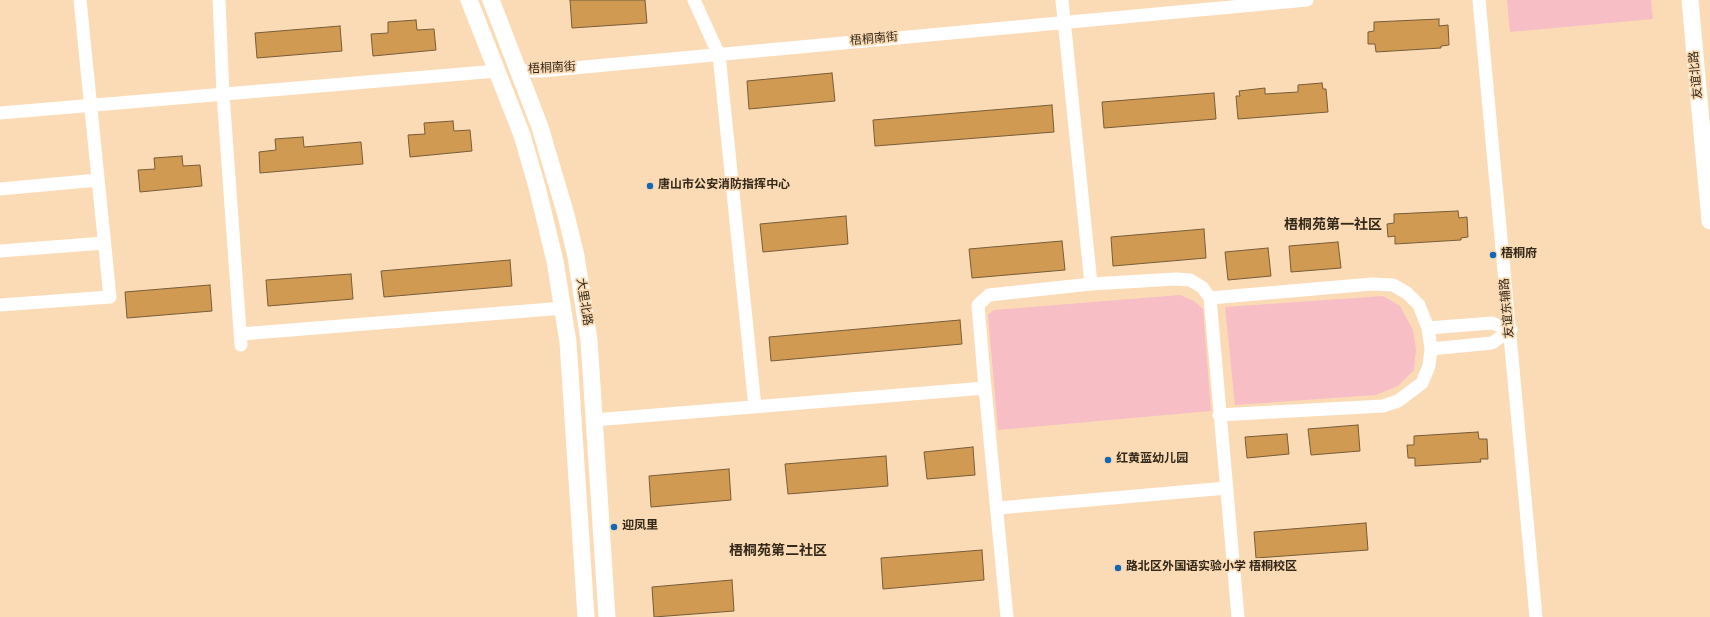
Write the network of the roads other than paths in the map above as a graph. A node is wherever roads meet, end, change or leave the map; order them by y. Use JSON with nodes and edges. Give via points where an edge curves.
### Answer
{"nodes":[{"id":1,"x":80,"y":0,"type":"edge"},
{"id":2,"x":219,"y":0,"type":"edge"},
{"id":3,"x":469,"y":0,"type":"edge"},
{"id":4,"x":491,"y":0,"type":"edge"},
{"id":5,"x":694,"y":0,"type":"edge"},
{"id":6,"x":1062,"y":0,"type":"edge"},
{"id":7,"x":1240,"y":0,"type":"edge"},
{"id":8,"x":1306,"y":0,"type":"edge"},
{"id":9,"x":1479,"y":0,"type":"edge"},
{"id":10,"x":1690,"y":0,"type":"edge"},
{"id":11,"x":1064,"y":19,"type":"junction"},
{"id":12,"x":718,"y":51,"type":"junction"},
{"id":13,"x":497,"y":71,"type":"junction"},
{"id":14,"x":519,"y":71,"type":"junction"},
{"id":15,"x":223,"y":94,"type":"junction"},
{"id":16,"x":91,"y":105,"type":"junction"},
{"id":17,"x":0,"y":113,"type":"edge"},
{"id":18,"x":98,"y":180,"type":"junction"},
{"id":19,"x":0,"y":189,"type":"edge"},
{"id":20,"x":1710,"y":221,"type":"edge"},
{"id":21,"x":104,"y":243,"type":"junction"},
{"id":22,"x":0,"y":251,"type":"edge"},
{"id":23,"x":1091,"y":284,"type":"junction"},
{"id":24,"x":1210,"y":298,"type":"junction"},
{"id":25,"x":0,"y":305,"type":"edge"},
{"id":26,"x":564,"y":308,"type":"junction"},
{"id":27,"x":1428,"y":328,"type":"junction"},
{"id":28,"x":1510,"y":330,"type":"junction"},
{"id":29,"x":1431,"y":349,"type":"junction"},
{"id":30,"x":985,"y":388,"type":"junction"},
{"id":31,"x":755,"y":407,"type":"junction"},
{"id":32,"x":1220,"y":416,"type":"junction"},
{"id":33,"x":594,"y":420,"type":"junction"},
{"id":34,"x":1227,"y":488,"type":"junction"},
{"id":35,"x":998,"y":508,"type":"junction"},
{"id":36,"x":586,"y":617,"type":"edge"},
{"id":37,"x":607,"y":617,"type":"edge"},
{"id":38,"x":1007,"y":617,"type":"edge"},
{"id":39,"x":1238,"y":617,"type":"edge"},
{"id":40,"x":1536,"y":617,"type":"edge"}],
"edges":[{"from":1,"to":16,"type":"street"},
{"from":2,"to":15,"type":"street"},
{"from":3,"to":13,"type":"main road","name":"大里北路"},
{"from":4,"to":14,"type":"main road","name":"大里北路"},
{"from":5,"to":12,"type":"street"},
{"from":6,"to":11,"type":"street"},
{"from":7,"to":11,"type":"street","name":"梧桐南街"},
{"from":8,"to":11,"type":"street","name":"梧桐南街"},
{"from":9,"to":28,"type":"street","name":"友谊东辅路"},
{"from":10,"to":20,"type":"main road","name":"友谊北路"},
{"from":11,"to":12,"type":"street","name":"梧桐南街"},
{"from":11,"to":23,"type":"street"},
{"from":12,"to":14,"type":"street","name":"梧桐南街","via":[[541,71]]},
{"from":12,"to":31,"type":"street"},
{"from":13,"to":15,"type":"street"},
{"from":13,"to":26,"type":"main road","name":"大里北路","via":[[522,136],[537,187]]},
{"from":14,"to":33,"type":"main road","name":"大里北路","via":[[540,127],[576,256],[590,340]]},
{"from":15,"to":16,"type":"street"},
{"from":15,"to":26,"type":"street","via":[[241,340]]},
{"from":16,"to":17,"type":"street"},
{"from":16,"to":18,"type":"street"},
{"from":18,"to":19,"type":"street"},
{"from":18,"to":21,"type":"street"},
{"from":21,"to":22,"type":"street"},
{"from":21,"to":25,"type":"street","via":[[110,297]]},
{"from":23,"to":24,"type":"street","via":[[1190,280],[1202,287]]},
{"from":23,"to":30,"type":"street","via":[[989,295],[978,305]]},
{"from":24,"to":27,"type":"street","via":[[1372,284],[1393,285],[1407,293],[1419,306]]},
{"from":24,"to":32,"type":"street"},
{"from":26,"to":36,"type":"main road","name":"大里北路"},
{"from":27,"to":28,"type":"street","via":[[1492,322]]},
{"from":27,"to":29,"type":"street"},
{"from":28,"to":29,"type":"street","via":[[1492,343]]},
{"from":28,"to":40,"type":"street","name":"友谊东辅路"},
{"from":29,"to":32,"type":"street","via":[[1429,366],[1422,383],[1398,401],[1383,406]]},
{"from":30,"to":31,"type":"street"},
{"from":30,"to":35,"type":"street"},
{"from":31,"to":33,"type":"street"},
{"from":32,"to":34,"type":"street"},
{"from":33,"to":37,"type":"main road","name":"大里北路"},
{"from":34,"to":35,"type":"street"},
{"from":34,"to":39,"type":"street"},
{"from":35,"to":38,"type":"street"}]}
